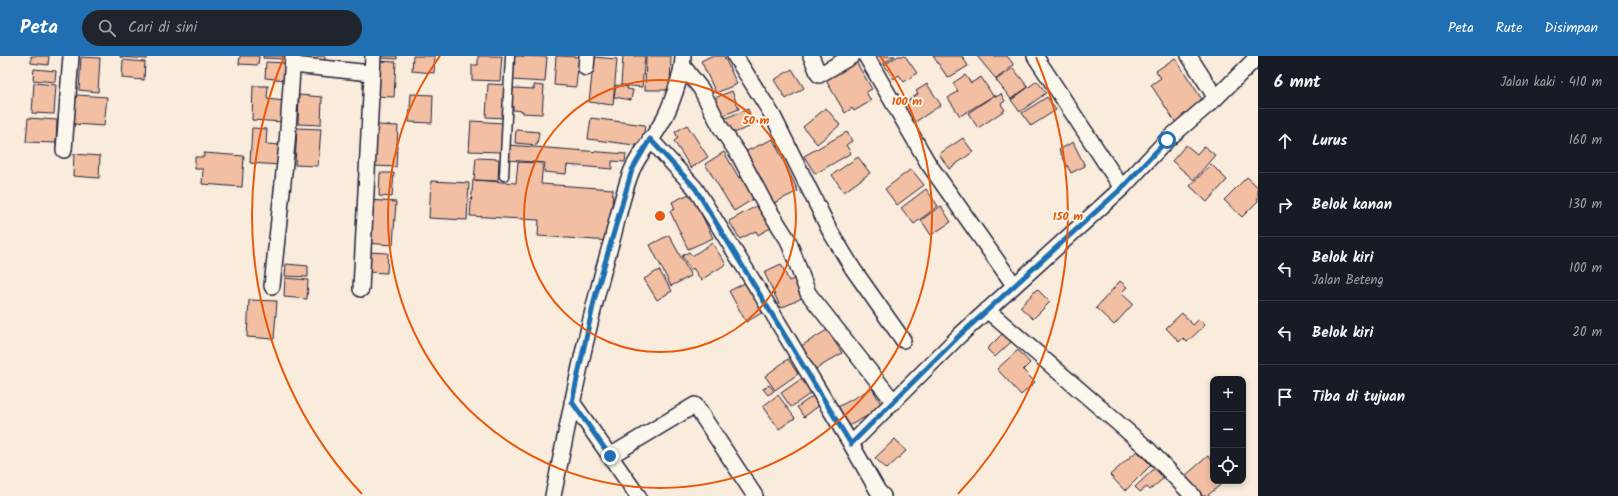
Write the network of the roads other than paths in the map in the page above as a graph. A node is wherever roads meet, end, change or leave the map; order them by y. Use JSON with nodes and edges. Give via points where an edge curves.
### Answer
{"nodes":[{"id":1,"x":71,"y":56,"type":"edge"},
{"id":2,"x":373,"y":56,"type":"edge"},
{"id":3,"x":510,"y":56,"type":"edge"},
{"id":4,"x":735,"y":56,"type":"edge"},
{"id":5,"x":811,"y":56,"type":"edge"},
{"id":6,"x":852,"y":56,"type":"edge"},
{"id":7,"x":866,"y":56,"type":"edge"},
{"id":8,"x":1035,"y":56,"type":"edge"},
{"id":9,"x":1189,"y":56,"type":"edge"},
{"id":10,"x":1258,"y":56,"type":"edge"},
{"id":11,"x":293,"y":60,"type":"edge"},
{"id":12,"x":683,"y":61,"type":"edge"},
{"id":13,"x":371,"y":73,"type":"junction"},
{"id":14,"x":1216,"y":98,"type":"junction"},
{"id":15,"x":650,"y":139,"type":"junction"},
{"id":16,"x":64,"y":150,"type":"dead end"},
{"id":17,"x":504,"y":176,"type":"dead end"},
{"id":18,"x":1122,"y":188,"type":"junction"},
{"id":19,"x":1014,"y":285,"type":"junction"},
{"id":20,"x":272,"y":286,"type":"dead end"},
{"id":21,"x":361,"y":289,"type":"dead end"},
{"id":22,"x":987,"y":310,"type":"junction"},
{"id":23,"x":903,"y":340,"type":"dead end"},
{"id":24,"x":572,"y":402,"type":"junction"},
{"id":25,"x":894,"y":402,"type":"junction"},
{"id":26,"x":851,"y":444,"type":"junction"},
{"id":27,"x":610,"y":456,"type":"junction"},
{"id":28,"x":553,"y":496,"type":"edge"},
{"id":29,"x":638,"y":496,"type":"edge"},
{"id":30,"x":755,"y":496,"type":"edge"},
{"id":31,"x":883,"y":496,"type":"edge"},
{"id":32,"x":1193,"y":496,"type":"edge"}],
"edges":[{"from":1,"to":16,"type":"street"},
{"from":2,"to":13,"type":"street"},
{"from":3,"to":17,"type":"lane"},
{"from":4,"to":23,"type":"street","via":[[772,116],[830,231],[853,269]]},
{"from":5,"to":6,"type":"street","via":[[819,75]]},
{"from":7,"to":19,"type":"street","via":[[928,164]]},
{"from":8,"to":18,"type":"street"},
{"from":9,"to":14,"type":"street"},
{"from":10,"to":14,"type":"street"},
{"from":11,"to":13,"type":"street"},
{"from":11,"to":20,"type":"street"},
{"from":12,"to":15,"type":"street","via":[[669,108],[661,125]]},
{"from":12,"to":25,"type":"street","via":[[788,240],[808,293]]},
{"from":13,"to":21,"type":"street"},
{"from":14,"to":18,"type":"street","via":[[1167,140]]},
{"from":15,"to":24,"type":"street","via":[[632,170],[595,297]]},
{"from":15,"to":26,"type":"street","via":[[695,188]]},
{"from":18,"to":19,"type":"street"},
{"from":19,"to":22,"type":"street"},
{"from":22,"to":25,"type":"street"},
{"from":22,"to":32,"type":"street","via":[[1148,449]]},
{"from":24,"to":27,"type":"street"},
{"from":24,"to":28,"type":"street"},
{"from":25,"to":26,"type":"street"},
{"from":26,"to":31,"type":"street"},
{"from":27,"to":29,"type":"street"},
{"from":27,"to":30,"type":"street","via":[[695,405]]}]}
